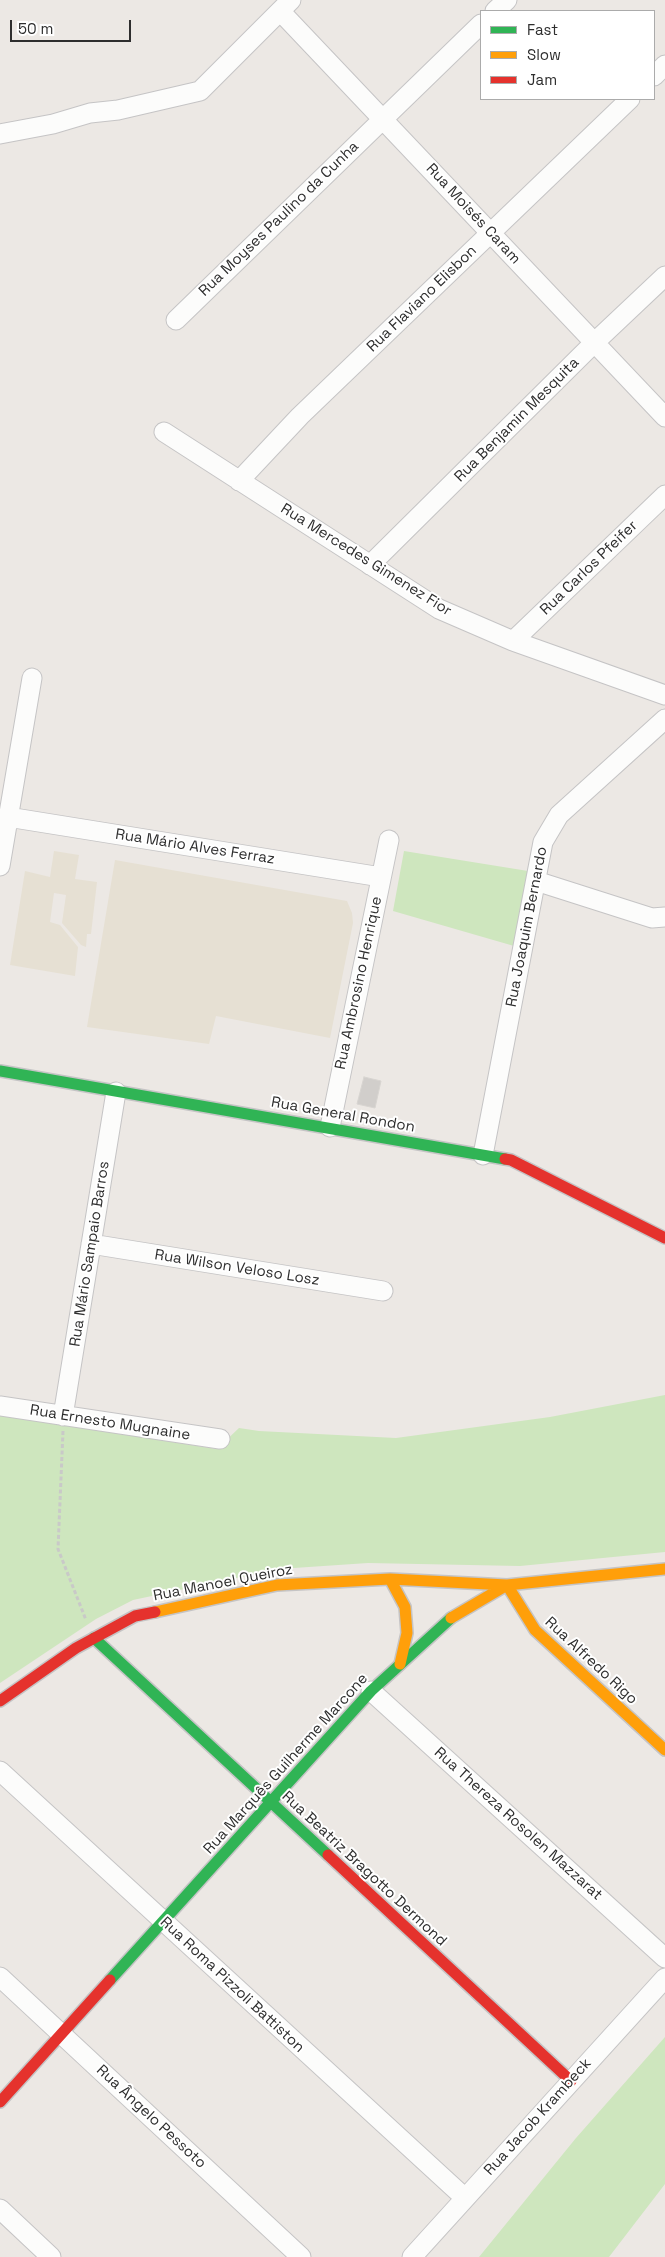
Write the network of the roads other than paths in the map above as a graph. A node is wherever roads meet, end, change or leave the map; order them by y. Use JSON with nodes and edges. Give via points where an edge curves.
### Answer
{"nodes":[{"id":1,"x":507,"y":0,"type":"edge"},
{"id":2,"x":286,"y":6,"type":"edge"},
{"id":3,"x":496,"y":10,"type":"edge"},
{"id":4,"x":480,"y":25,"type":"edge"},
{"id":5,"x":665,"y":65,"type":"edge"},
{"id":6,"x":655,"y":75,"type":"edge"},
{"id":7,"x":629,"y":100,"type":"edge"},
{"id":8,"x":382,"y":118,"type":"junction"},
{"id":9,"x":0,"y":134,"type":"edge"},
{"id":10,"x":491,"y":233,"type":"junction"},
{"id":11,"x":665,"y":276,"type":"edge"},
{"id":12,"x":176,"y":320,"type":"dead end"},
{"id":13,"x":595,"y":342,"type":"junction"},
{"id":14,"x":665,"y":416,"type":"edge"},
{"id":15,"x":164,"y":432,"type":"dead end"},
{"id":16,"x":239,"y":480,"type":"junction"},
{"id":17,"x":665,"y":495,"type":"edge"},
{"id":18,"x":370,"y":566,"type":"junction"},
{"id":19,"x":513,"y":641,"type":"junction"},
{"id":20,"x":32,"y":678,"type":"dead end"},
{"id":21,"x":665,"y":695,"type":"edge"},
{"id":22,"x":665,"y":719,"type":"edge"},
{"id":23,"x":8,"y":817,"type":"junction"},
{"id":24,"x":389,"y":840,"type":"dead end"},
{"id":25,"x":0,"y":866,"type":"edge"},
{"id":26,"x":381,"y":878,"type":"junction"},
{"id":27,"x":536,"y":881,"type":"junction"},
{"id":28,"x":665,"y":916,"type":"edge"},
{"id":29,"x":0,"y":1071,"type":"edge"},
{"id":30,"x":116,"y":1092,"type":"junction"},
{"id":31,"x":330,"y":1127,"type":"junction"},
{"id":32,"x":483,"y":1155,"type":"junction"},
{"id":33,"x":665,"y":1238,"type":"edge"},
{"id":34,"x":91,"y":1244,"type":"junction"},
{"id":35,"x":383,"y":1291,"type":"dead end"},
{"id":36,"x":0,"y":1406,"type":"edge"},
{"id":37,"x":63,"y":1416,"type":"junction"},
{"id":38,"x":220,"y":1439,"type":"dead end"},
{"id":39,"x":665,"y":1569,"type":"edge"},
{"id":40,"x":390,"y":1579,"type":"junction"},
{"id":41,"x":507,"y":1585,"type":"junction"},
{"id":42,"x":94,"y":1638,"type":"junction"},
{"id":43,"x":400,"y":1664,"type":"junction"},
{"id":44,"x":371,"y":1691,"type":"junction"},
{"id":45,"x":0,"y":1701,"type":"edge"},
{"id":46,"x":665,"y":1750,"type":"edge"},
{"id":47,"x":0,"y":1771,"type":"edge"},
{"id":48,"x":270,"y":1802,"type":"junction"},
{"id":49,"x":163,"y":1921,"type":"junction"},
{"id":50,"x":665,"y":1958,"type":"edge"},
{"id":51,"x":0,"y":1977,"type":"edge"},
{"id":52,"x":665,"y":1978,"type":"edge"},
{"id":53,"x":61,"y":2034,"type":"junction"},
{"id":54,"x":571,"y":2081,"type":"junction"},
{"id":55,"x":0,"y":2102,"type":"edge"},
{"id":56,"x":465,"y":2198,"type":"junction"},
{"id":57,"x":0,"y":2209,"type":"edge"},
{"id":58,"x":50,"y":2257,"type":"edge"},
{"id":59,"x":301,"y":2257,"type":"edge"},
{"id":60,"x":412,"y":2257,"type":"edge"}],
"edges":[{"from":1,"to":3,"type":"street"},
{"from":2,"to":8,"type":"street","name":"Rua Moisés Caram"},
{"from":2,"to":9,"type":"street","via":[[200,91]]},
{"from":4,"to":8,"type":"street","name":"Rua Moyses Paulino da Cunha"},
{"from":5,"to":6,"type":"street"},
{"from":7,"to":10,"type":"street","name":"Rua Flaviano Elisbon"},
{"from":8,"to":10,"type":"street","name":"Rua Moisés Caram"},
{"from":8,"to":12,"type":"street","name":"Rua Moyses Paulino da Cunha"},
{"from":10,"to":13,"type":"street","name":"Rua Moisés Caram"},
{"from":10,"to":16,"type":"street","name":"Rua Flaviano Elisbon","via":[[300,416]]},
{"from":11,"to":13,"type":"street","name":"Rua Benjamin Mesquita"},
{"from":13,"to":14,"type":"street","name":"Rua Moisés Caram"},
{"from":13,"to":18,"type":"street","name":"Rua Benjamin Mesquita"},
{"from":15,"to":16,"type":"street","name":"Rua Mercedes Gimenez Fior"},
{"from":16,"to":18,"type":"street","name":"Rua Mercedes Gimenez Fior"},
{"from":17,"to":19,"type":"street","name":"Rua Carlos Pfeifer"},
{"from":18,"to":19,"type":"street","name":"Rua Mercedes Gimenez Fior","via":[[439,608]]},
{"from":19,"to":21,"type":"street","name":"Rua Mercedes Gimenez Fior"},
{"from":20,"to":23,"type":"street"},
{"from":22,"to":27,"type":"street","name":"Rua Joaquim Bernardo","via":[[559,815],[543,842]]},
{"from":23,"to":25,"type":"street"},
{"from":23,"to":26,"type":"street","name":"Rua Mário Alves Ferraz"},
{"from":24,"to":26,"type":"street","name":"Rua Ambrosino Henrique"},
{"from":26,"to":31,"type":"street","name":"Rua Ambrosino Henrique"},
{"from":27,"to":28,"type":"street","via":[[652,918]]},
{"from":27,"to":32,"type":"street","name":"Rua Joaquim Bernardo"},
{"from":29,"to":30,"type":"street","name":"Rua General Rondon"},
{"from":30,"to":31,"type":"street","name":"Rua General Rondon"},
{"from":30,"to":34,"type":"street","name":"Rua Mário Sampaio Barros"},
{"from":31,"to":32,"type":"street","name":"Rua General Rondon"},
{"from":32,"to":33,"type":"street","name":"Rua General Rondon","via":[[511,1160]]},
{"from":34,"to":35,"type":"street","name":"Rua Wilson Veloso Losz"},
{"from":34,"to":37,"type":"street","name":"Rua Mário Sampaio Barros"},
{"from":36,"to":37,"type":"street","name":"Rua Ernesto Mugnaine"},
{"from":37,"to":38,"type":"street","name":"Rua Ernesto Mugnaine"},
{"from":39,"to":41,"type":"street","name":"Rua Marquês Guilherme Marcone"},
{"from":40,"to":41,"type":"street","name":"Rua Manoel Queiroz"},
{"from":40,"to":42,"type":"street","name":"Rua Manoel Queiroz","via":[[277,1585],[135,1616]]},
{"from":40,"to":43,"type":"street","via":[[405,1607],[407,1633]]},
{"from":41,"to":43,"type":"street","name":"Rua Marquês Guilherme Marcone","via":[[448,1620]]},
{"from":41,"to":46,"type":"street","name":"Rua Alfredo Rigo","via":[[535,1630]]},
{"from":42,"to":45,"type":"street","name":"Rua Manoel Queiroz"},
{"from":42,"to":48,"type":"street","name":"Rua Beatriz Bragotto Dermond"},
{"from":43,"to":44,"type":"street","name":"Rua Marquês Guilherme Marcone"},
{"from":44,"to":48,"type":"street","name":"Rua Marquês Guilherme Marcone"},
{"from":44,"to":50,"type":"street","name":"Rua Thereza Rosolen Mazzarat"},
{"from":47,"to":49,"type":"street","name":"Rua Roma Pizzoli Battiston"},
{"from":48,"to":49,"type":"street","name":"Rua Marquês Guilherme Marcone"},
{"from":48,"to":54,"type":"street","name":"Rua Beatriz Bragotto Dermond"},
{"from":49,"to":53,"type":"street","name":"Rua Marquês Guilherme Marcone"},
{"from":49,"to":56,"type":"street","name":"Rua Roma Pizzoli Battiston"},
{"from":51,"to":53,"type":"street","name":"Rua Ângelo Pessoto"},
{"from":52,"to":54,"type":"street","name":"Rua Jacob Krambeck"},
{"from":53,"to":55,"type":"street","name":"Rua Marquês Guilherme Marcone"},
{"from":53,"to":59,"type":"street","name":"Rua Ângelo Pessoto"},
{"from":54,"to":56,"type":"street","name":"Rua Jacob Krambeck"},
{"from":56,"to":60,"type":"street","name":"Rua Jacob Krambeck"},
{"from":57,"to":58,"type":"street"}]}
